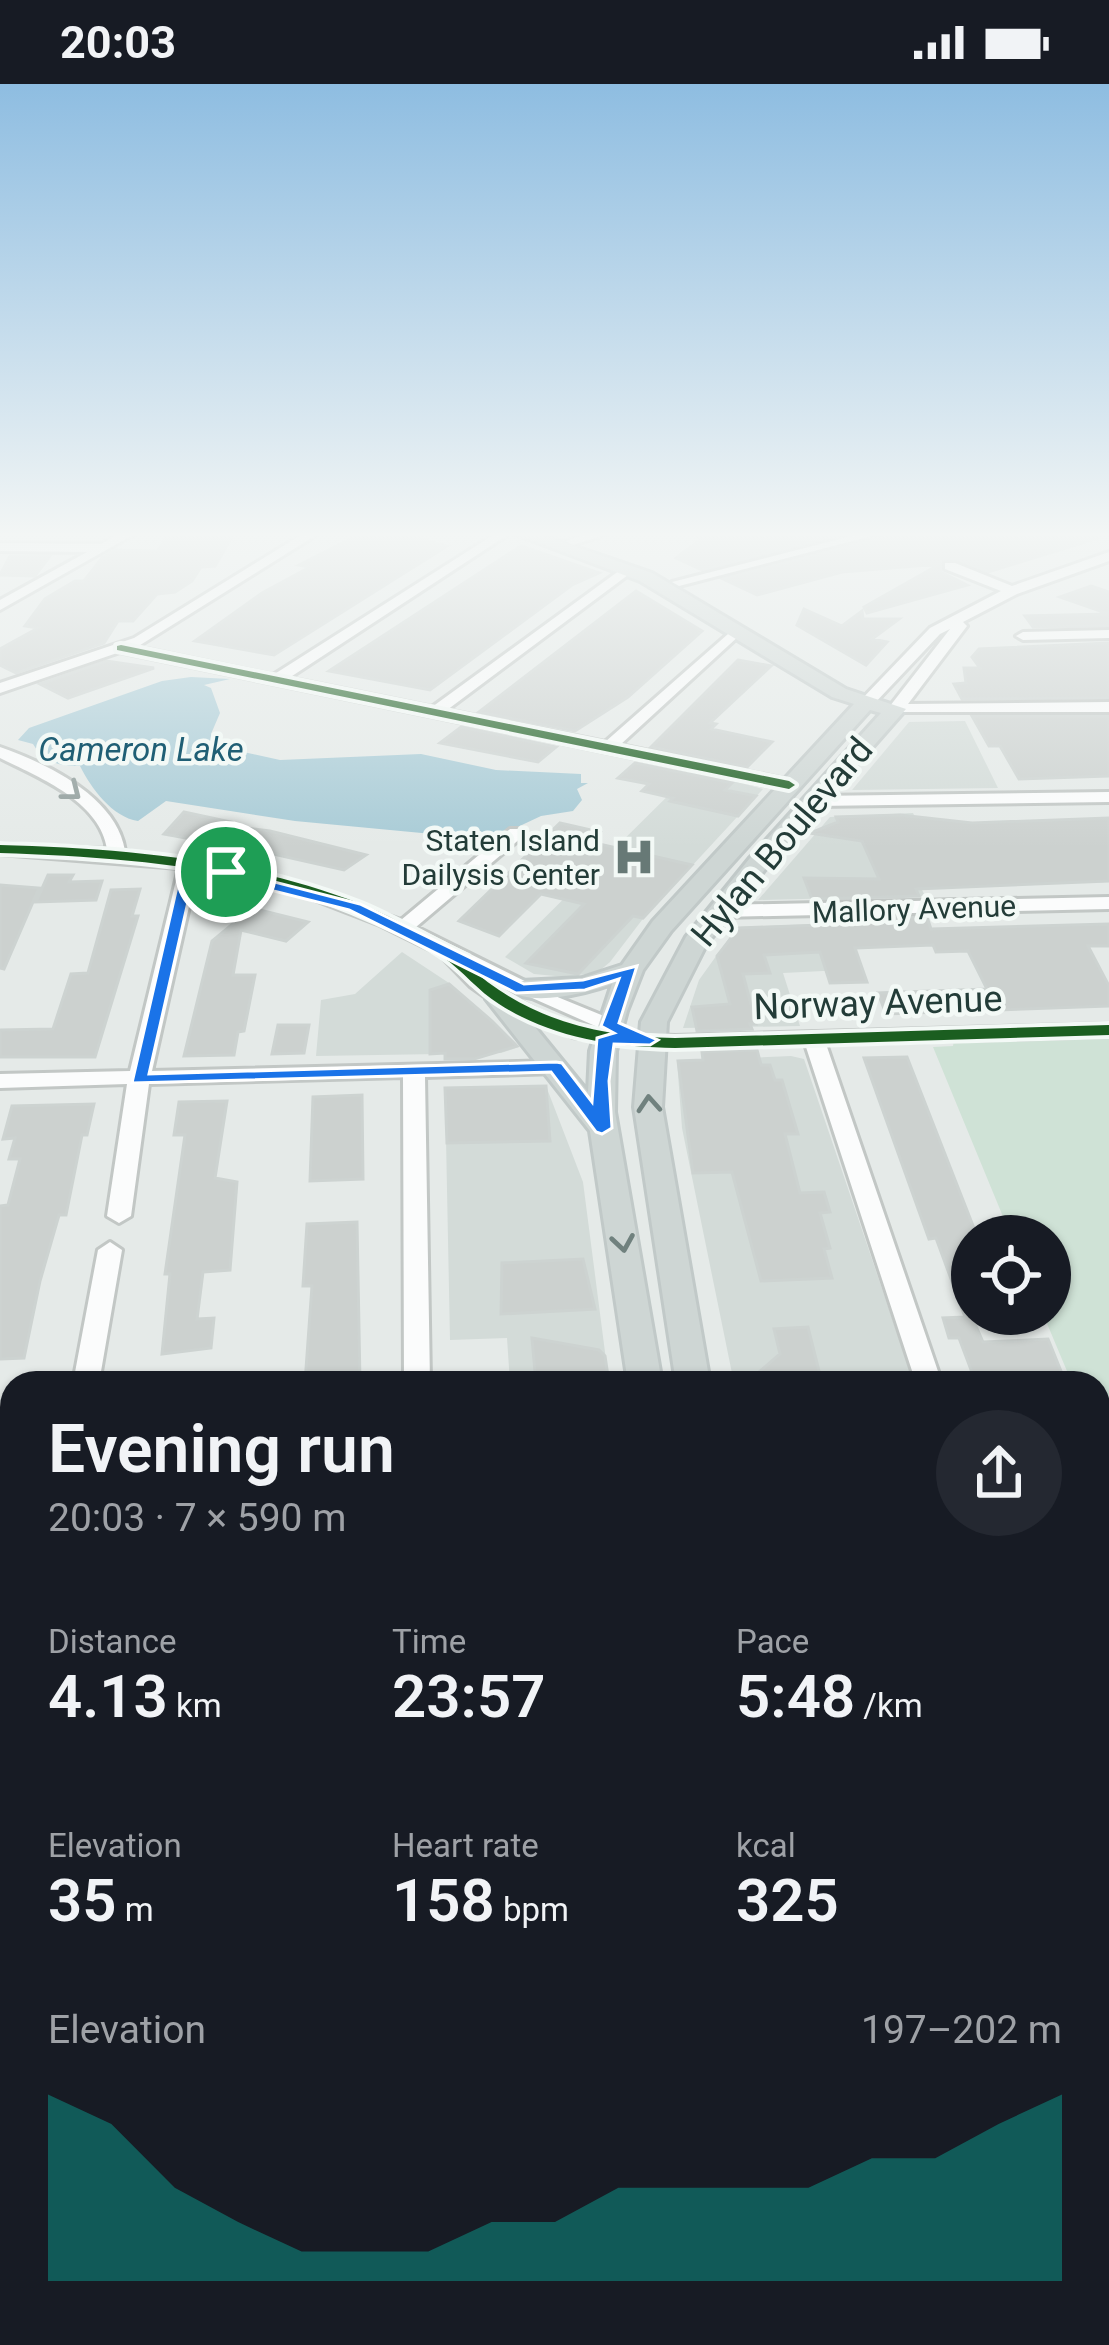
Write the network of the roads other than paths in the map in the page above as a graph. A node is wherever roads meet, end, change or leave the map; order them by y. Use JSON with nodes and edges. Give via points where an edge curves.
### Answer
{"nodes":[{"id":1,"x":145,"y":638,"type":"edge"},
{"id":2,"x":341,"y":638,"type":"edge"},
{"id":3,"x":535,"y":638,"type":"edge"},
{"id":4,"x":729,"y":638,"type":"edge"},
{"id":5,"x":747,"y":638,"type":"edge"},
{"id":6,"x":768,"y":638,"type":"edge"},
{"id":7,"x":929,"y":638,"type":"edge"},
{"id":8,"x":952,"y":638,"type":"edge"},
{"id":9,"x":121,"y":648,"type":"junction"},
{"id":10,"x":274,"y":680,"type":"junction"},
{"id":11,"x":0,"y":688,"type":"edge"},
{"id":12,"x":869,"y":700,"type":"junction"},
{"id":13,"x":1109,"y":707,"type":"edge"},
{"id":14,"x":896,"y":710,"type":"junction"},
{"id":15,"x":435,"y":712,"type":"junction"},
{"id":16,"x":608,"y":748,"type":"junction"},
{"id":17,"x":0,"y":752,"type":"edge"},
{"id":18,"x":789,"y":785,"type":"junction"},
{"id":19,"x":1109,"y":796,"type":"edge"},
{"id":20,"x":816,"y":801,"type":"junction"},
{"id":21,"x":516,"y":833,"type":"dead end"},
{"id":22,"x":0,"y":850,"type":"edge"},
{"id":23,"x":117,"y":856,"type":"junction"},
{"id":24,"x":189,"y":865,"type":"junction"},
{"id":25,"x":1109,"y":903,"type":"edge"},
{"id":26,"x":720,"y":911,"type":"junction"},
{"id":27,"x":402,"y":928,"type":"junction"},
{"id":28,"x":631,"y":970,"type":"junction"},
{"id":29,"x":510,"y":994,"type":"junction"},
{"id":30,"x":1109,"y":1030,"type":"edge"},
{"id":31,"x":608,"y":1032,"type":"junction"},
{"id":32,"x":814,"y":1038,"type":"junction"},
{"id":33,"x":650,"y":1040,"type":"junction"},
{"id":34,"x":556,"y":1067,"type":"junction"},
{"id":35,"x":414,"y":1073,"type":"junction"},
{"id":36,"x":139,"y":1079,"type":"junction"},
{"id":37,"x":0,"y":1081,"type":"edge"},
{"id":38,"x":602,"y":1128,"type":"junction"},
{"id":39,"x":119,"y":1216,"type":"dead end"},
{"id":40,"x":110,"y":1250,"type":"dead end"},
{"id":41,"x":88,"y":1371,"type":"edge"},
{"id":42,"x":417,"y":1371,"type":"edge"},
{"id":43,"x":643,"y":1371,"type":"edge"},
{"id":44,"x":691,"y":1371,"type":"edge"},
{"id":45,"x":925,"y":1371,"type":"edge"}],
"edges":[{"from":1,"to":9,"type":"street"},
{"from":2,"to":10,"type":"street"},
{"from":3,"to":15,"type":"street"},
{"from":4,"to":16,"type":"street"},
{"from":5,"to":12,"type":"main road","via":[[839,694]]},
{"from":6,"to":12,"type":"main road"},
{"from":7,"to":12,"type":"street","name":"Hylan Boulevard"},
{"from":8,"to":14,"type":"street","name":"Hylan Boulevard"},
{"from":9,"to":10,"type":"street"},
{"from":9,"to":11,"type":"street"},
{"from":10,"to":15,"type":"street"},
{"from":12,"to":14,"type":"main road"},
{"from":12,"to":18,"type":"main road","name":"Hylan Boulevard"},
{"from":13,"to":14,"type":"street"},
{"from":14,"to":20,"type":"main road","name":"Hylan Boulevard"},
{"from":15,"to":16,"type":"street"},
{"from":16,"to":18,"type":"street"},
{"from":17,"to":23,"type":"street","one_way":true,"via":[[76,792],[115,837]]},
{"from":18,"to":28,"type":"main road","name":"Hylan Boulevard"},
{"from":19,"to":20,"type":"street"},
{"from":20,"to":26,"type":"main road","name":"Hylan Boulevard"},
{"from":21,"to":27,"type":"street"},
{"from":22,"to":23,"type":"street","name":"Norway Avenue"},
{"from":23,"to":24,"type":"street","name":"Norway Avenue"},
{"from":24,"to":27,"type":"street","name":"Norway Avenue","via":[[313,893]]},
{"from":24,"to":36,"type":"street"},
{"from":25,"to":26,"type":"street","name":"Mallory Avenue"},
{"from":26,"to":33,"type":"main road","name":"Hylan Boulevard","via":[[673,978]]},
{"from":27,"to":29,"type":"street","name":"Norway Avenue","via":[[449,954],[473,981]]},
{"from":28,"to":29,"type":"main road"},
{"from":28,"to":31,"type":"main road","name":"Hylan Boulevard"},
{"from":29,"to":31,"type":"street","name":"Norway Avenue","via":[[563,1028]]},
{"from":29,"to":34,"type":"main road"},
{"from":30,"to":32,"type":"street","name":"Norway Avenue"},
{"from":31,"to":33,"type":"street","name":"Norway Avenue"},
{"from":31,"to":38,"type":"main road","name":"Hylan Boulevard"},
{"from":32,"to":33,"type":"street","name":"Norway Avenue"},
{"from":32,"to":45,"type":"street"},
{"from":44,"to":33,"type":"main road","name":"Hylan Boulevard","one_way":true,"via":[[650,1125]]},
{"from":34,"to":35,"type":"street"},
{"from":34,"to":38,"type":"main road"},
{"from":35,"to":36,"type":"street"},
{"from":35,"to":42,"type":"street"},
{"from":36,"to":37,"type":"street"},
{"from":36,"to":39,"type":"street"},
{"from":38,"to":43,"type":"main road","name":"Hylan Boulevard","one_way":true},
{"from":40,"to":41,"type":"street"}]}
